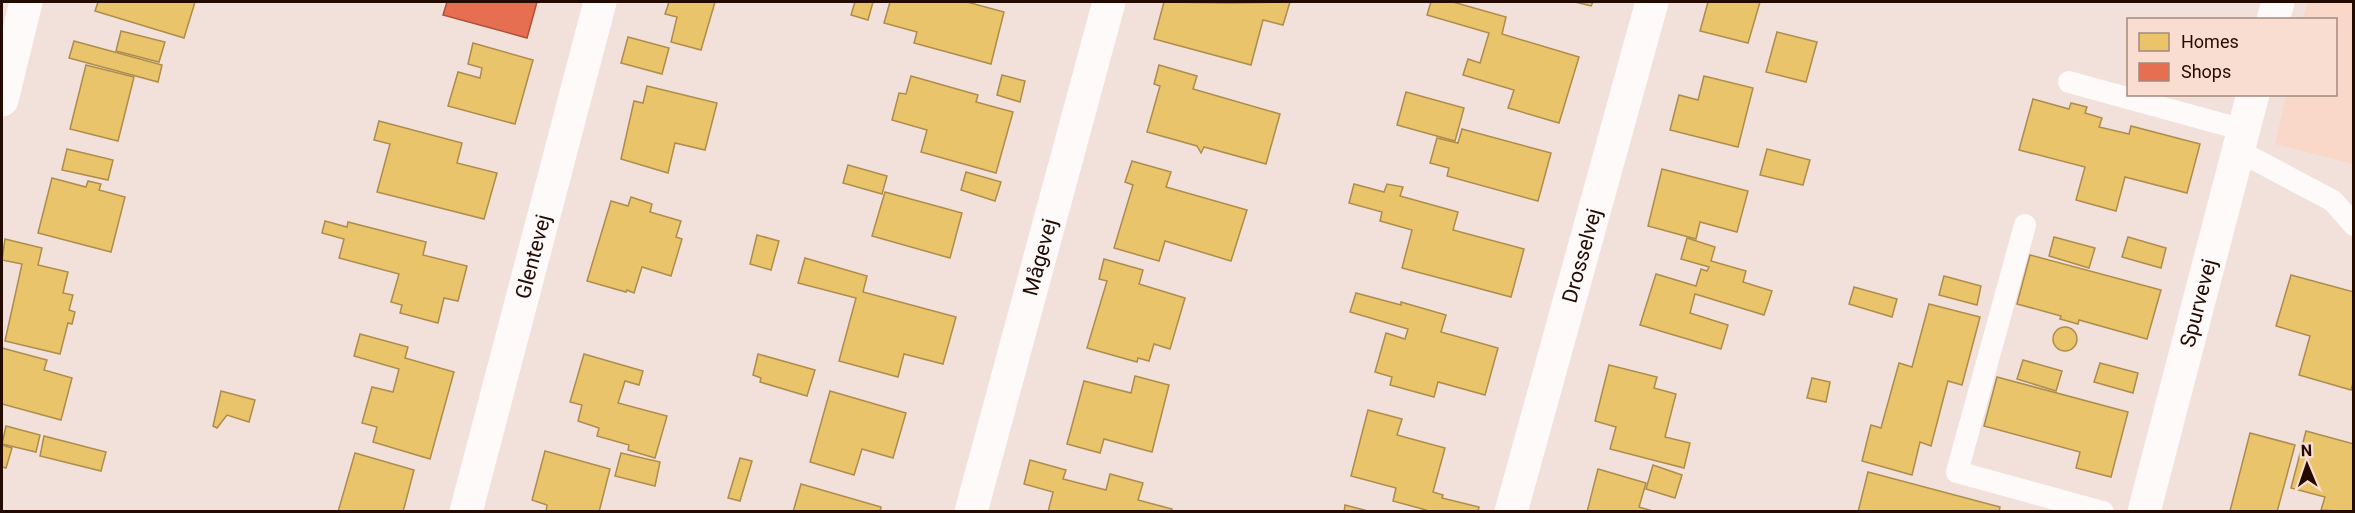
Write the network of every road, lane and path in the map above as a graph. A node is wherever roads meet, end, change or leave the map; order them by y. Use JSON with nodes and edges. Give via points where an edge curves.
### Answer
{"nodes":[{"id":1,"x":26,"y":2,"type":"edge"},
{"id":2,"x":600,"y":2,"type":"edge"},
{"id":3,"x":1109,"y":2,"type":"edge"},
{"id":4,"x":1652,"y":2,"type":"edge"},
{"id":5,"x":2278,"y":2,"type":"edge"},
{"id":6,"x":2274,"y":18,"type":"edge"},
{"id":7,"x":2069,"y":82,"type":"dead end"},
{"id":8,"x":2252,"y":96,"type":"edge"},
{"id":9,"x":2,"y":100,"type":"edge"},
{"id":10,"x":2241,"y":140,"type":"junction"},
{"id":11,"x":2025,"y":225,"type":"dead end"},
{"id":12,"x":2354,"y":225,"type":"edge"},
{"id":13,"x":466,"y":512,"type":"edge"},
{"id":14,"x":970,"y":512,"type":"edge"},
{"id":15,"x":1511,"y":512,"type":"edge"},
{"id":16,"x":2103,"y":512,"type":"edge"},
{"id":17,"x":2144,"y":512,"type":"edge"}],
"edges":[{"from":1,"to":9,"type":"street"},
{"from":2,"to":13,"type":"street","name":"Glentevej"},
{"from":3,"to":14,"type":"street","name":"Mågevej"},
{"from":4,"to":15,"type":"street","name":"Drosselvej"},
{"from":5,"to":6,"type":"street"},
{"from":7,"to":10,"type":"lane"},
{"from":8,"to":10,"type":"street","name":"Spurvevej"},
{"from":10,"to":12,"type":"lane","via":[[2333,201]]},
{"from":10,"to":17,"type":"street","name":"Spurvevej"},
{"from":11,"to":16,"type":"lane","via":[[1957,472]]}]}
